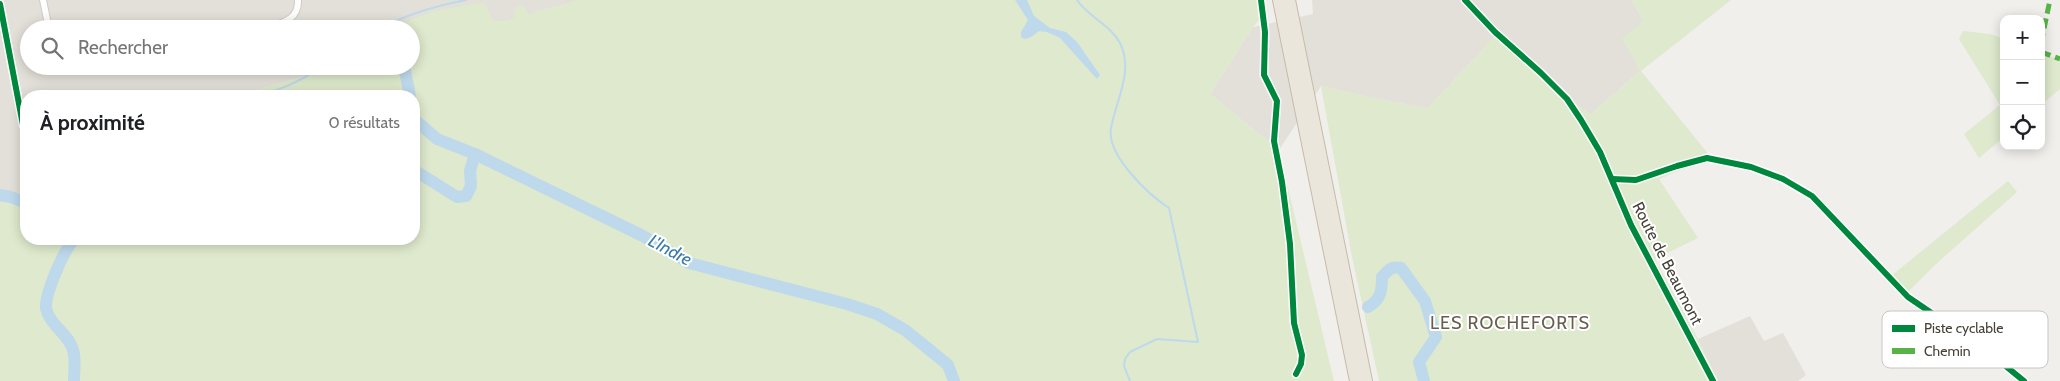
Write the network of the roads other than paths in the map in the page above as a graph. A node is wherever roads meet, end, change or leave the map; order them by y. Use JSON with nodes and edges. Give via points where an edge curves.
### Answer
{"nodes":[{"id":1,"x":43,"y":0,"type":"edge"},
{"id":2,"x":298,"y":0,"type":"edge"},
{"id":3,"x":1261,"y":0,"type":"edge"},
{"id":4,"x":1272,"y":0,"type":"edge"},
{"id":5,"x":1279,"y":0,"type":"edge"},
{"id":6,"x":1289,"y":0,"type":"edge"},
{"id":7,"x":1295,"y":0,"type":"edge"},
{"id":8,"x":1464,"y":0,"type":"edge"},
{"id":9,"x":0,"y":4,"type":"edge"},
{"id":10,"x":47,"y":20,"type":"edge"},
{"id":11,"x":291,"y":20,"type":"edge"},
{"id":12,"x":1288,"y":48,"type":"junction"},
{"id":13,"x":1304,"y":77,"type":"junction"},
{"id":14,"x":20,"y":109,"type":"edge"},
{"id":15,"x":1612,"y":179,"type":"junction"},
{"id":16,"x":1929,"y":311,"type":"edge"},
{"id":17,"x":2008,"y":368,"type":"edge"},
{"id":18,"x":1296,"y":374,"type":"dead end"},
{"id":19,"x":1356,"y":381,"type":"edge"},
{"id":20,"x":1366,"y":381,"type":"edge"},
{"id":21,"x":1713,"y":381,"type":"edge"},
{"id":22,"x":2024,"y":381,"type":"edge"}],
"edges":[{"from":1,"to":10,"type":"street"},
{"from":2,"to":11,"type":"street","via":[[298,11]]},
{"from":3,"to":18,"type":"street","via":[[1265,32],[1264,75],[1277,101],[1274,137],[1290,244],[1294,323],[1302,355]]},
{"from":4,"to":12,"type":"highway"},
{"from":5,"to":12,"type":"highway"},
{"from":6,"to":13,"type":"highway"},
{"from":7,"to":13,"type":"highway","via":[[1304,52]]},
{"from":8,"to":15,"type":"street","name":"Route de Beaumont","via":[[1567,99],[1600,152]]},
{"from":9,"to":14,"type":"street"},
{"from":12,"to":19,"type":"highway"},
{"from":13,"to":20,"type":"highway"},
{"from":15,"to":16,"type":"street","via":[[1636,180],[1707,158],[1751,167],[1783,179],[1812,196],[1908,297]]},
{"from":15,"to":21,"type":"street","name":"Route de Beaumont","via":[[1631,225]]},
{"from":17,"to":22,"type":"street"}]}
